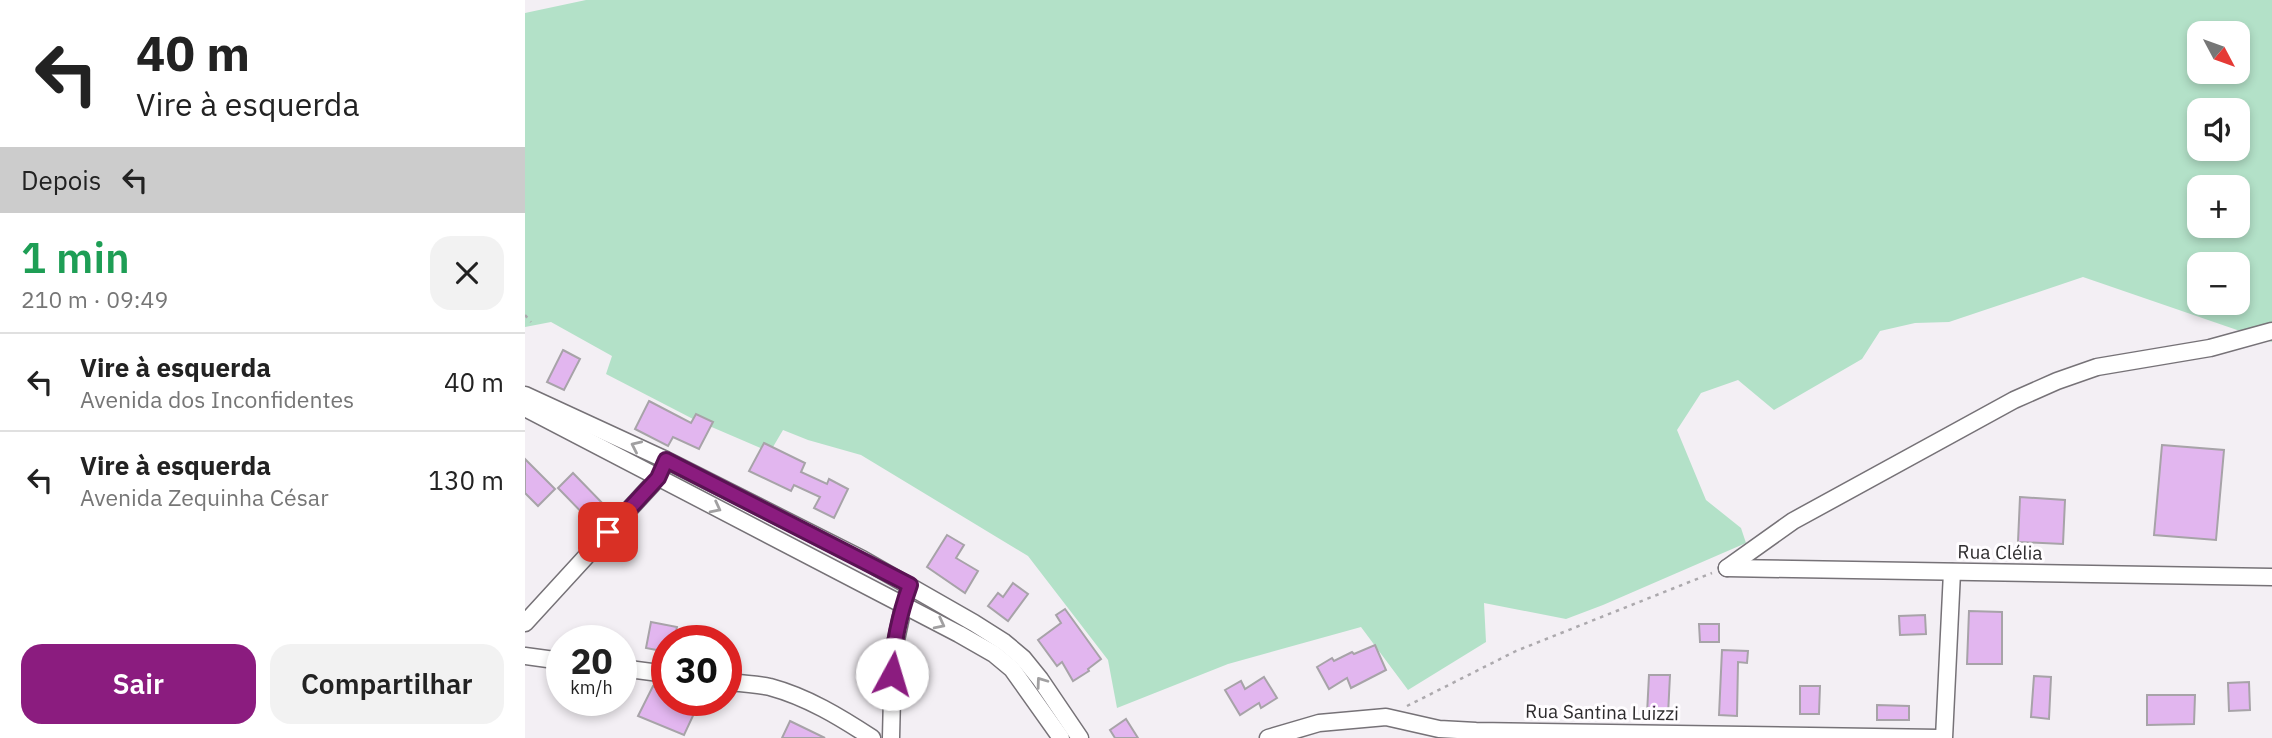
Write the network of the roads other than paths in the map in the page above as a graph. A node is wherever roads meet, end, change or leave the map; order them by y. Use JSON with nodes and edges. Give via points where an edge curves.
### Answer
{"nodes":[{"id":1,"x":2272,"y":331,"type":"edge"},
{"id":2,"x":526,"y":400,"type":"edge"},
{"id":3,"x":666,"y":460,"type":"junction"},
{"id":4,"x":658,"y":478,"type":"junction"},
{"id":5,"x":1952,"y":572,"type":"junction"},
{"id":6,"x":2272,"y":577,"type":"edge"},
{"id":7,"x":910,"y":585,"type":"junction"},
{"id":8,"x":903,"y":605,"type":"junction"},
{"id":9,"x":525,"y":623,"type":"edge"},
{"id":10,"x":525,"y":656,"type":"edge"},
{"id":11,"x":546,"y":659,"type":"edge"},
{"id":12,"x":742,"y":684,"type":"edge"},
{"id":13,"x":1412,"y":731,"type":"edge"},
{"id":14,"x":872,"y":738,"type":"edge"},
{"id":15,"x":891,"y":738,"type":"edge"},
{"id":16,"x":1061,"y":738,"type":"edge"},
{"id":17,"x":1080,"y":738,"type":"edge"},
{"id":18,"x":1268,"y":738,"type":"edge"},
{"id":19,"x":1939,"y":738,"type":"edge"},
{"id":20,"x":1944,"y":738,"type":"edge"}],
"edges":[{"from":1,"to":5,"type":"street","name":"Rua Clélia","via":[[2210,348],[2097,367],[2057,381],[1994,410],[1793,521],[1727,568]]},
{"from":3,"to":2,"type":"street","one_way":true},
{"from":2,"to":4,"type":"street"},
{"from":3,"to":4,"type":"street"},
{"from":3,"to":7,"type":"street"},
{"from":4,"to":8,"type":"street","one_way":true},
{"from":4,"to":9,"type":"street"},
{"from":5,"to":6,"type":"street","name":"Rua Clélia"},
{"from":5,"to":20,"type":"street"},
{"from":7,"to":8,"type":"street"},
{"from":17,"to":7,"type":"street","one_way":true,"via":[[1023,658]]},
{"from":8,"to":15,"type":"street","via":[[893,654]]},
{"from":8,"to":16,"type":"street","one_way":true,"via":[[995,654],[1012,669]]},
{"from":10,"to":11,"type":"street"},
{"from":12,"to":14,"type":"street","via":[[769,687],[809,701]]},
{"from":13,"to":18,"type":"street","name":"Rua Santina Luizzi","via":[[1386,718],[1319,723]]},
{"from":13,"to":19,"type":"street","name":"Rua Santina Luizzi"}]}
